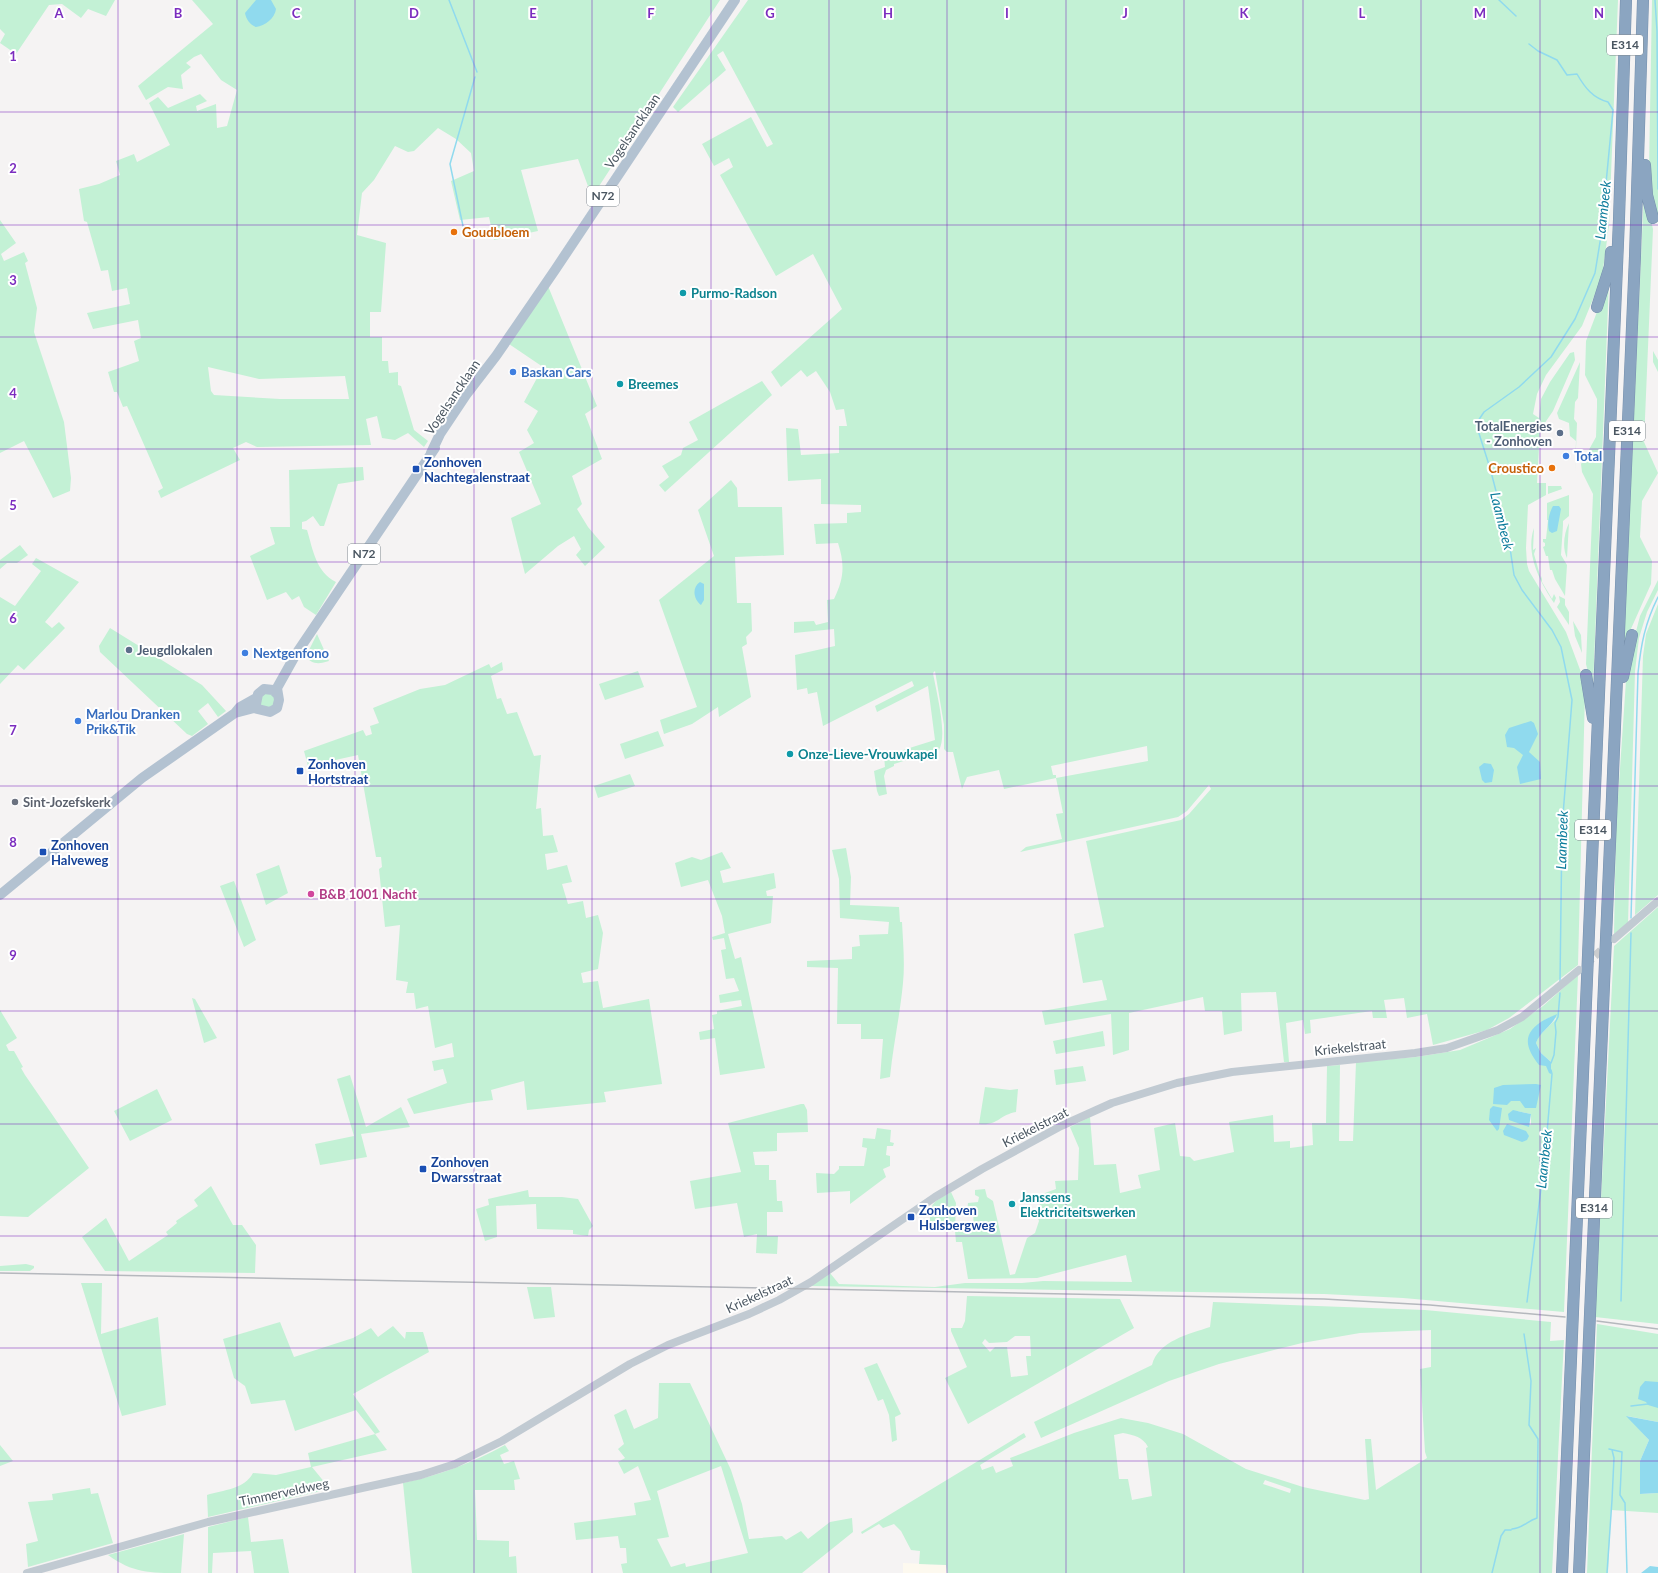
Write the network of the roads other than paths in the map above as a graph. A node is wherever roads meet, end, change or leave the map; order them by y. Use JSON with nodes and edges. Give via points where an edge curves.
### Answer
{"nodes":[{"id":1,"x":735,"y":0,"type":"edge"},
{"id":2,"x":1626,"y":0,"type":"edge"},
{"id":3,"x":1643,"y":0,"type":"edge"},
{"id":4,"x":1640,"y":142,"type":"junction"},
{"id":5,"x":1652,"y":218,"type":"dead end"},
{"id":6,"x":1619,"y":219,"type":"junction"},
{"id":7,"x":1596,"y":308,"type":"dead end"},
{"id":8,"x":1632,"y":635,"type":"dead end"},
{"id":9,"x":296,"y":654,"type":"junction"},
{"id":10,"x":1586,"y":675,"type":"dead end"},
{"id":11,"x":268,"y":689,"type":"junction"},
{"id":12,"x":278,"y":695,"type":"junction"},
{"id":13,"x":256,"y":698,"type":"junction"},
{"id":14,"x":260,"y":709,"type":"junction"},
{"id":15,"x":235,"y":713,"type":"junction"},
{"id":16,"x":1615,"y":719,"type":"junction"},
{"id":17,"x":1598,"y":729,"type":"junction"},
{"id":18,"x":0,"y":895,"type":"edge"},
{"id":19,"x":1658,"y":901,"type":"edge"},
{"id":20,"x":1614,"y":939,"type":"tunnel mouth"},
{"id":21,"x":1579,"y":970,"type":"tunnel mouth"},
{"id":22,"x":539,"y":1418,"type":"joint"},
{"id":23,"x":27,"y":1573,"type":"edge"},
{"id":24,"x":1562,"y":1573,"type":"edge"},
{"id":25,"x":1579,"y":1573,"type":"edge"}],
"edges":[{"from":1,"to":9,"type":"main road","name":"Vogelsancklaan","number":"N72","via":[[496,356],[468,403],[431,453]]},
{"from":2,"to":6,"type":"highway","number":"E314"},
{"from":3,"to":4,"type":"highway","number":"E314"},
{"from":4,"to":5,"type":"highway","via":[[1644,153],[1647,195]]},
{"from":4,"to":16,"type":"highway","number":"E314"},
{"from":6,"to":7,"type":"highway","via":[[1613,237],[1610,266]]},
{"from":6,"to":17,"type":"highway","number":"E314"},
{"from":8,"to":16,"type":"highway","via":[[1626,660],[1620,712]]},
{"from":9,"to":11,"type":"main road","name":"Vogelsancklaan","number":"N72","via":[[285,664]]},
{"from":9,"to":12,"type":"main road","name":"Vogelsancklaan","number":"N72","via":[[277,688]]},
{"from":10,"to":17,"type":"highway","via":[[1593,720]]},
{"from":11,"to":12,"type":"main road"},
{"from":11,"to":13,"type":"main road","number":"N72","via":[[262,690]]},
{"from":12,"to":14,"type":"main road","number":"N72","via":[[278,705],[274,710],[266,712]]},
{"from":13,"to":14,"type":"main road"},
{"from":13,"to":15,"type":"main road","number":"N72"},
{"from":14,"to":15,"type":"main road","number":"N72"},
{"from":15,"to":18,"type":"main road","number":"N72","via":[[142,778]]},
{"from":16,"to":25,"type":"highway","number":"E314"},
{"from":17,"to":24,"type":"highway","number":"E314"},
{"from":19,"to":20,"type":"street"},
{"from":21,"to":22,"type":"street","name":"Kriekelstraat","via":[[1522,1017],[1498,1030],[1447,1048],[1232,1072],[1177,1083],[1112,1103],[1061,1126],[975,1173],[780,1300],[654,1352]]},
{"from":22,"to":23,"type":"street","name":"Timmerveldweg","via":[[484,1451],[442,1469],[208,1522]]}]}
